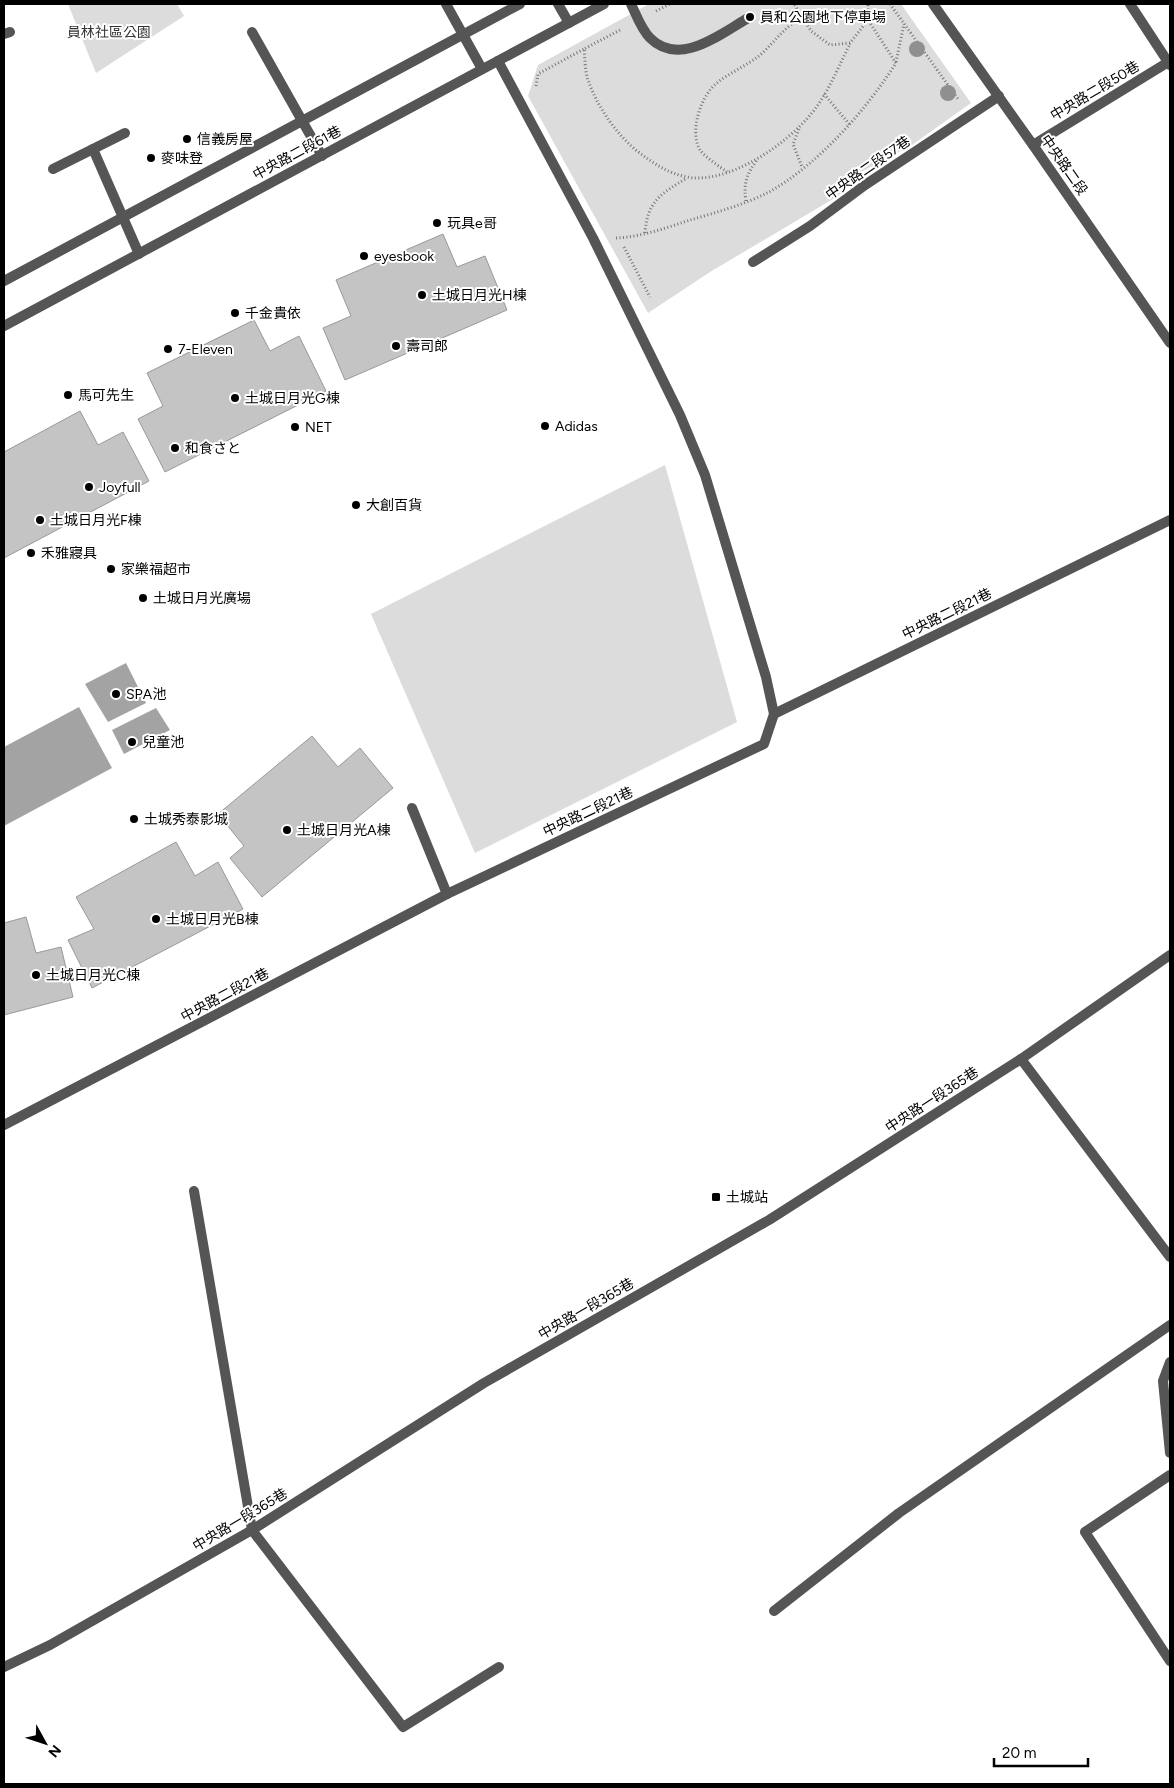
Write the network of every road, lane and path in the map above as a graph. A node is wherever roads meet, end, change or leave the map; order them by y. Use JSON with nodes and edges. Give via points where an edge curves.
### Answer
{"nodes":[{"id":1,"x":446,"y":4,"type":"edge"},
{"id":2,"x":520,"y":4,"type":"edge"},
{"id":3,"x":558,"y":4,"type":"edge"},
{"id":4,"x":604,"y":4,"type":"edge"},
{"id":5,"x":631,"y":4,"type":"edge"},
{"id":6,"x":670,"y":4,"type":"edge"},
{"id":7,"x":794,"y":4,"type":"edge"},
{"id":8,"x":868,"y":4,"type":"edge"},
{"id":9,"x":890,"y":4,"type":"edge"},
{"id":10,"x":932,"y":4,"type":"edge"},
{"id":11,"x":1130,"y":4,"type":"edge"},
{"id":12,"x":750,"y":17,"type":"dead end"},
{"id":13,"x":801,"y":18,"type":"junction"},
{"id":14,"x":639,"y":20,"type":"junction"},
{"id":15,"x":868,"y":20,"type":"junction"},
{"id":16,"x":569,"y":23,"type":"junction"},
{"id":17,"x":904,"y":24,"type":"junction"},
{"id":18,"x":252,"y":32,"type":"dead end"},
{"id":19,"x":463,"y":34,"type":"junction"},
{"id":20,"x":850,"y":43,"type":"junction"},
{"id":21,"x":584,"y":49,"type":"junction"},
{"id":22,"x":498,"y":61,"type":"junction"},
{"id":23,"x":1170,"y":62,"type":"edge"},
{"id":24,"x":896,"y":63,"type":"junction"},
{"id":25,"x":482,"y":69,"type":"junction"},
{"id":26,"x":824,"y":94,"type":"junction"},
{"id":27,"x":540,"y":95,"type":"dead end"},
{"id":28,"x":999,"y":96,"type":"junction"},
{"id":29,"x":970,"y":116,"type":"junction"},
{"id":30,"x":302,"y":121,"type":"junction"},
{"id":31,"x":850,"y":125,"type":"junction"},
{"id":32,"x":800,"y":126,"type":"junction"},
{"id":33,"x":125,"y":134,"type":"dead end"},
{"id":34,"x":1034,"y":145,"type":"junction"},
{"id":35,"x":93,"y":149,"type":"junction"},
{"id":36,"x":322,"y":156,"type":"junction"},
{"id":37,"x":757,"y":159,"type":"junction"},
{"id":38,"x":802,"y":167,"type":"junction"},
{"id":39,"x":53,"y":169,"type":"dead end"},
{"id":40,"x":727,"y":172,"type":"junction"},
{"id":41,"x":688,"y":178,"type":"junction"},
{"id":42,"x":746,"y":201,"type":"junction"},
{"id":43,"x":123,"y":217,"type":"junction"},
{"id":44,"x":614,"y":230,"type":"dead end"},
{"id":45,"x":645,"y":233,"type":"junction"},
{"id":46,"x":593,"y":238,"type":"junction"},
{"id":47,"x":619,"y":238,"type":"junction"},
{"id":48,"x":139,"y":254,"type":"junction"},
{"id":49,"x":753,"y":262,"type":"dead end"},
{"id":50,"x":4,"y":280,"type":"edge"},
{"id":51,"x":650,"y":297,"type":"dead end"},
{"id":52,"x":4,"y":326,"type":"edge"},
{"id":53,"x":1170,"y":344,"type":"edge"},
{"id":54,"x":1170,"y":520,"type":"edge"},
{"id":55,"x":774,"y":714,"type":"junction"},
{"id":56,"x":412,"y":808,"type":"dead end"},
{"id":57,"x":447,"y":894,"type":"junction"},
{"id":58,"x":1170,"y":955,"type":"edge"},
{"id":59,"x":1021,"y":1059,"type":"junction"},
{"id":60,"x":4,"y":1126,"type":"edge"},
{"id":61,"x":194,"y":1191,"type":"dead end"},
{"id":62,"x":1170,"y":1257,"type":"edge"},
{"id":63,"x":1170,"y":1325,"type":"edge"},
{"id":64,"x":1170,"y":1362,"type":"edge"},
{"id":65,"x":1170,"y":1452,"type":"edge"},
{"id":66,"x":1170,"y":1475,"type":"edge"},
{"id":67,"x":252,"y":1530,"type":"junction"},
{"id":68,"x":774,"y":1611,"type":"dead end"},
{"id":69,"x":1170,"y":1661,"type":"edge"},
{"id":70,"x":4,"y":1667,"type":"edge"},
{"id":71,"x":499,"y":1667,"type":"dead end"}],
"edges":[{"from":1,"to":19,"type":"street"},
{"from":2,"to":19,"type":"street"},
{"from":3,"to":16,"type":"street"},
{"from":4,"to":16,"type":"street","name":"中央路二段61巷"},
{"from":5,"to":14,"type":"street"},
{"from":6,"to":14,"type":"path"},
{"from":7,"to":13,"type":"path"},
{"from":8,"to":15,"type":"path"},
{"from":9,"to":17,"type":"path"},
{"from":10,"to":28,"type":"street","name":"中央路二段"},
{"from":11,"to":23,"type":"street"},
{"from":12,"to":14,"type":"street","via":[[689,49],[675,51],[649,37]]},
{"from":13,"to":20,"type":"path","via":[[811,31],[830,45]]},
{"from":13,"to":40,"type":"path","via":[[787,26],[750,63],[717,83],[706,97],[696,132],[700,150]]},
{"from":14,"to":21,"type":"path"},
{"from":15,"to":20,"type":"path"},
{"from":15,"to":24,"type":"path"},
{"from":16,"to":22,"type":"street","name":"中央路二段61巷"},
{"from":17,"to":24,"type":"path"},
{"from":17,"to":29,"type":"path"},
{"from":18,"to":30,"type":"street"},
{"from":19,"to":25,"type":"street"},
{"from":19,"to":30,"type":"street"},
{"from":20,"to":26,"type":"path"},
{"from":21,"to":27,"type":"path","via":[[538,74],[536,87]]},
{"from":21,"to":41,"type":"path","via":[[587,78],[599,105],[626,142],[660,168]]},
{"from":22,"to":25,"type":"street","name":"中央路二段61巷"},
{"from":22,"to":46,"type":"street"},
{"from":23,"to":34,"type":"street","name":"中央路二段50巷"},
{"from":24,"to":31,"type":"path"},
{"from":25,"to":36,"type":"street","name":"中央路二段61巷"},
{"from":26,"to":31,"type":"path"},
{"from":26,"to":32,"type":"path"},
{"from":28,"to":29,"type":"street","name":"中央路二段57巷"},
{"from":28,"to":34,"type":"street","name":"中央路二段"},
{"from":29,"to":49,"type":"street","name":"中央路二段57巷"},
{"from":30,"to":36,"type":"street"},
{"from":30,"to":43,"type":"street"},
{"from":31,"to":38,"type":"path"},
{"from":32,"to":37,"type":"path"},
{"from":32,"to":38,"type":"path","via":[[793,144]]},
{"from":33,"to":35,"type":"street"},
{"from":34,"to":53,"type":"street","name":"中央路二段"},
{"from":35,"to":39,"type":"street"},
{"from":35,"to":43,"type":"street"},
{"from":36,"to":48,"type":"street","name":"中央路二段61巷"},
{"from":37,"to":40,"type":"path"},
{"from":37,"to":42,"type":"path","via":[[746,177]]},
{"from":38,"to":42,"type":"path","via":[[768,192]]},
{"from":40,"to":41,"type":"path"},
{"from":41,"to":45,"type":"path","via":[[665,191],[653,204],[646,217]]},
{"from":42,"to":45,"type":"path"},
{"from":43,"to":48,"type":"street"},
{"from":43,"to":50,"type":"street"},
{"from":44,"to":47,"type":"path"},
{"from":45,"to":47,"type":"path"},
{"from":46,"to":47,"type":"path"},
{"from":46,"to":55,"type":"street","via":[[680,415],[705,475],[766,676]]},
{"from":47,"to":51,"type":"path"},
{"from":48,"to":52,"type":"street","name":"中央路二段61巷"},
{"from":54,"to":55,"type":"street","name":"中央路二段21巷"},
{"from":55,"to":57,"type":"street","name":"中央路二段21巷","via":[[764,744]]},
{"from":56,"to":57,"type":"street"},
{"from":57,"to":60,"type":"street","name":"中央路二段21巷"},
{"from":58,"to":59,"type":"street","name":"中央路一段365巷"},
{"from":59,"to":62,"type":"street"},
{"from":59,"to":67,"type":"street","name":"中央路一段365巷","via":[[769,1220],[484,1383]]},
{"from":61,"to":67,"type":"street"},
{"from":63,"to":68,"type":"street","via":[[899,1513]]},
{"from":64,"to":65,"type":"street","via":[[1163,1381]]},
{"from":66,"to":69,"type":"street","via":[[1085,1532]]},
{"from":67,"to":70,"type":"street","name":"中央路一段365巷","via":[[50,1646]]},
{"from":67,"to":71,"type":"street","via":[[403,1727]]}]}
